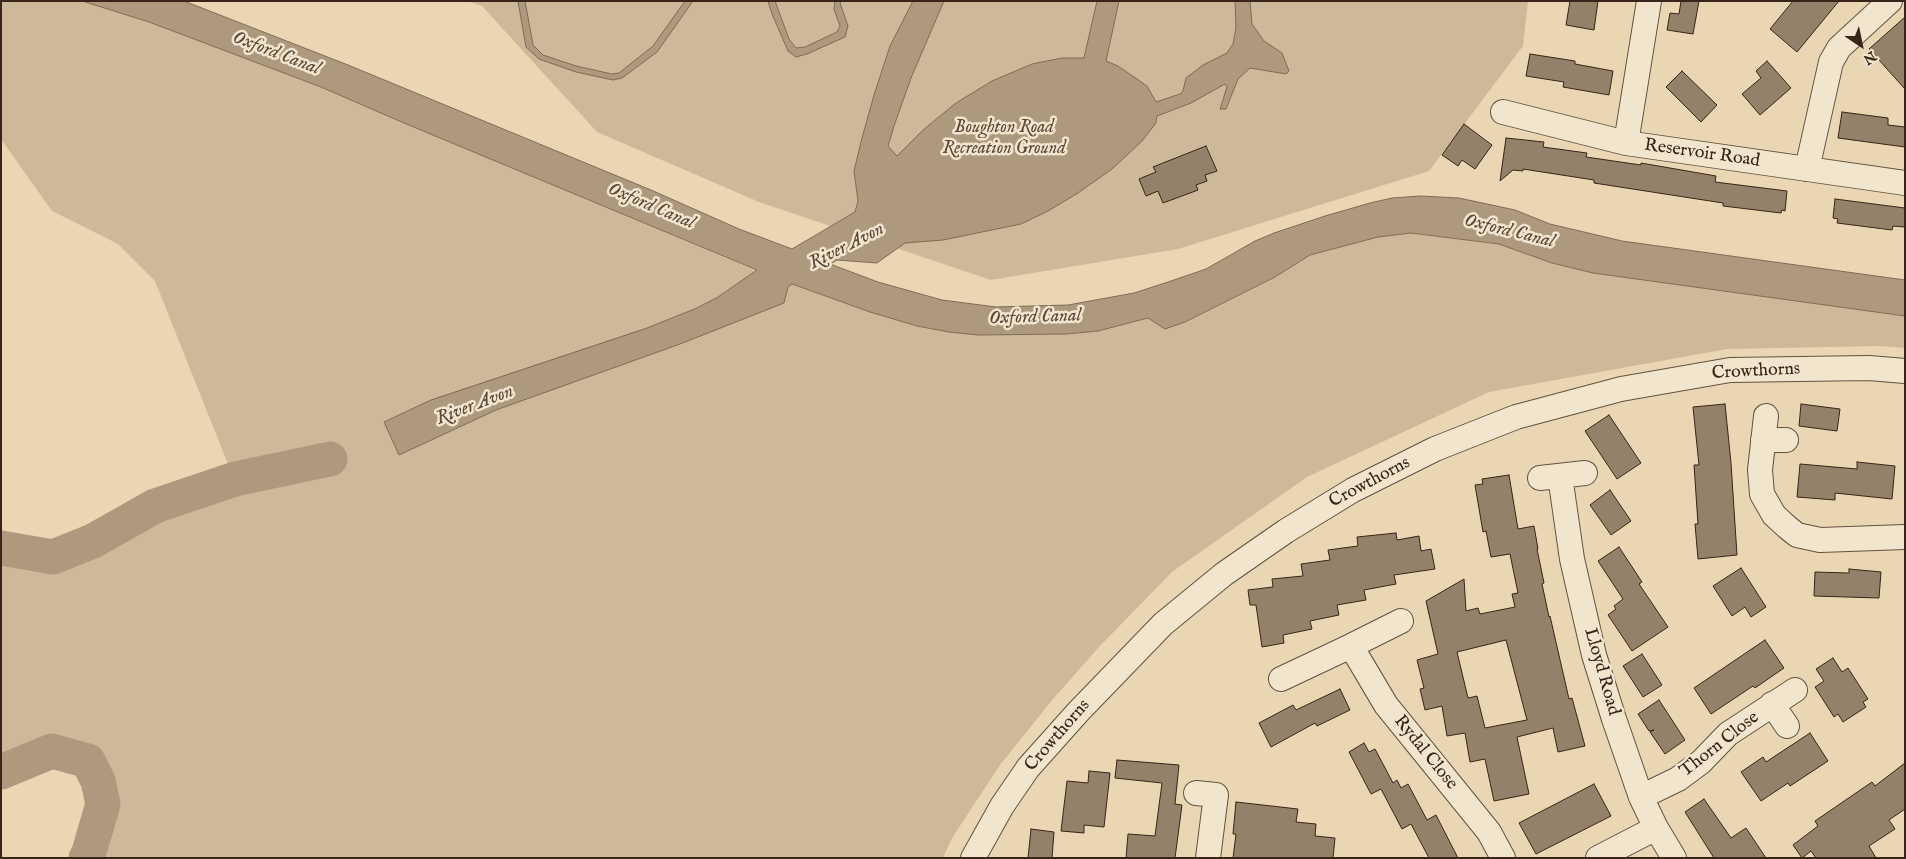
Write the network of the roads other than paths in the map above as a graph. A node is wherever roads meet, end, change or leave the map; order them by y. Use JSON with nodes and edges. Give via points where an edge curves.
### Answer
{"nodes":[{"id":1,"x":1649,"y":1,"type":"edge"},
{"id":2,"x":1890,"y":1,"type":"edge"},
{"id":3,"x":1503,"y":112,"type":"dead end"},
{"id":4,"x":1626,"y":143,"type":"junction"},
{"id":5,"x":1808,"y":169,"type":"junction"},
{"id":6,"x":1905,"y":183,"type":"edge"},
{"id":7,"x":1905,"y":371,"type":"edge"},
{"id":8,"x":1766,"y":416,"type":"dead end"},
{"id":9,"x":1585,"y":473,"type":"dead end"},
{"id":10,"x":1905,"y":537,"type":"edge"},
{"id":11,"x":1401,"y":621,"type":"dead end"},
{"id":12,"x":1351,"y":646,"type":"junction"},
{"id":13,"x":1281,"y":680,"type":"dead end"},
{"id":14,"x":1794,"y":690,"type":"dead end"},
{"id":15,"x":1772,"y":704,"type":"junction"},
{"id":16,"x":1787,"y":726,"type":"dead end"},
{"id":17,"x":1196,"y":793,"type":"dead end"},
{"id":18,"x":1640,"y":797,"type":"junction"},
{"id":19,"x":1656,"y":828,"type":"junction"},
{"id":20,"x":973,"y":858,"type":"edge"},
{"id":21,"x":1208,"y":858,"type":"edge"},
{"id":22,"x":1503,"y":858,"type":"edge"},
{"id":23,"x":1598,"y":858,"type":"edge"},
{"id":24,"x":1674,"y":858,"type":"edge"}],
"edges":[{"from":1,"to":4,"type":"street"},
{"from":2,"to":5,"type":"street","via":[[1839,48],[1831,62]]},
{"from":3,"to":4,"type":"street","name":"Reservoir Road"},
{"from":4,"to":5,"type":"street","name":"Reservoir Road"},
{"from":5,"to":6,"type":"street","name":"Reservoir Road"},
{"from":7,"to":20,"type":"street","name":"Crowthorns","via":[[1869,368],[1730,370],[1621,389],[1516,417],[1435,449],[1353,490],[1286,530],[1224,574],[1163,624],[1028,768]]},
{"from":8,"to":10,"type":"street","via":[[1775,440],[1760,470],[1762,494],[1774,515],[1797,535],[1820,540]]},
{"from":9,"to":18,"type":"street","name":"Lloyd Road","via":[[1550,477],[1594,655]]},
{"from":11,"to":12,"type":"street"},
{"from":12,"to":13,"type":"street"},
{"from":12,"to":22,"type":"street","name":"Rydal Close","via":[[1386,705],[1489,832]]},
{"from":14,"to":15,"type":"street","name":"Thorn Close"},
{"from":15,"to":16,"type":"street","name":"Thorn Close"},
{"from":15,"to":18,"type":"street","name":"Thorn Close","via":[[1728,734],[1686,774]]},
{"from":17,"to":21,"type":"street","via":[[1216,795]]},
{"from":18,"to":19,"type":"street","name":"Lloyd Road"},
{"from":19,"to":23,"type":"street"},
{"from":19,"to":24,"type":"street","name":"Lloyd Road"}]}
